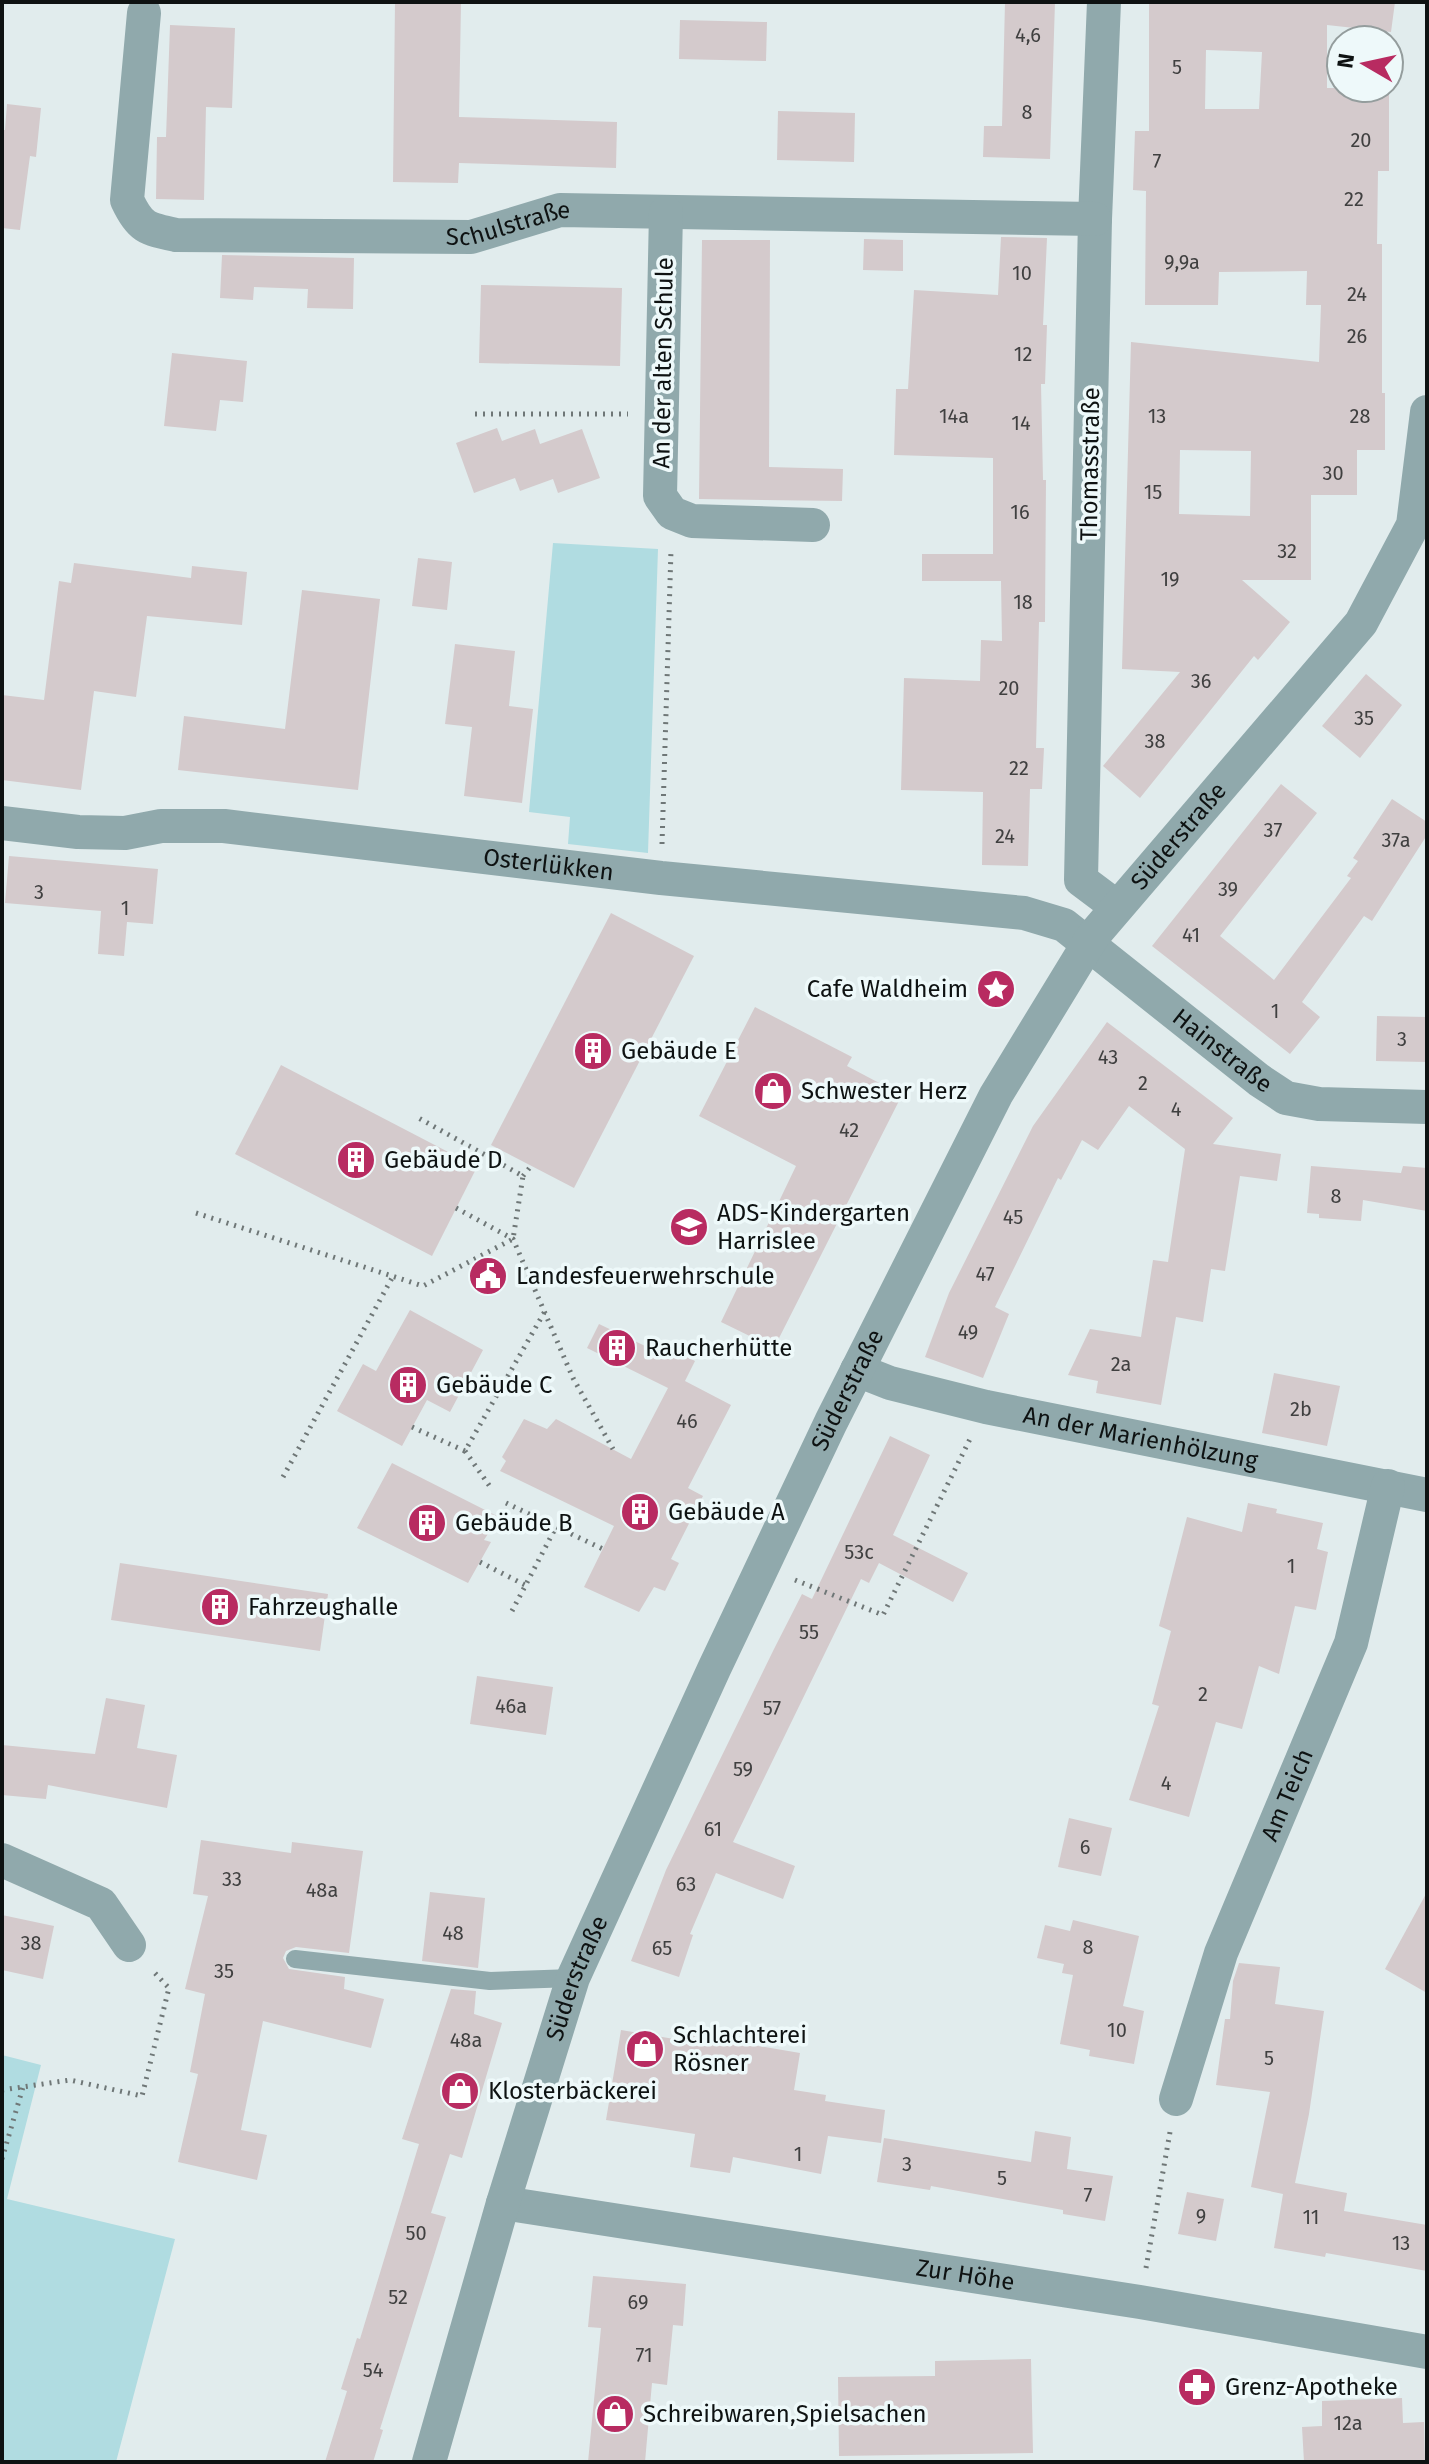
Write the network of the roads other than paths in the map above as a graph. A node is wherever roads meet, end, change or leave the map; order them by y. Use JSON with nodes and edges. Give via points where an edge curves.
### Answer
{"nodes":[{"id":1,"x":1104,"y":2,"type":"edge"},
{"id":2,"x":144,"y":13,"type":"dead end"},
{"id":3,"x":666,"y":212,"type":"junction"},
{"id":4,"x":1095,"y":219,"type":"junction"},
{"id":5,"x":1427,"y":412,"type":"edge"},
{"id":6,"x":813,"y":525,"type":"dead end"},
{"id":7,"x":2,"y":823,"type":"edge"},
{"id":8,"x":1117,"y":907,"type":"junction"},
{"id":9,"x":1088,"y":943,"type":"junction"},
{"id":10,"x":1427,"y":1107,"type":"edge"},
{"id":11,"x":857,"y":1370,"type":"junction"},
{"id":12,"x":1388,"y":1486,"type":"junction"},
{"id":13,"x":1427,"y":1495,"type":"edge"},
{"id":14,"x":2,"y":1860,"type":"edge"},
{"id":15,"x":129,"y":1945,"type":"road end"},
{"id":16,"x":295,"y":1959,"type":"dead end"},
{"id":17,"x":573,"y":1978,"type":"junction"},
{"id":18,"x":1176,"y":2099,"type":"road end"},
{"id":19,"x":503,"y":2203,"type":"junction"},
{"id":20,"x":1427,"y":2352,"type":"edge"},
{"id":21,"x":429,"y":2462,"type":"edge"}],
"edges":[{"from":1,"to":4,"type":"street","name":"Thomasstraße"},
{"from":2,"to":3,"type":"street","name":"Schulstraße","via":[[127,200],[136,220],[150,230],[176,235],[471,237],[560,210]]},
{"from":3,"to":4,"type":"street","name":"Schulstraße"},
{"from":3,"to":6,"type":"street","name":"An der alten Schule","via":[[660,496],[672,513],[692,521]]},
{"from":4,"to":8,"type":"street","name":"Thomasstraße","via":[[1081,880]]},
{"from":5,"to":8,"type":"street","name":"Süderstraße","via":[[1413,525],[1361,623]]},
{"from":7,"to":9,"type":"street","name":"Osterlükken","via":[[125,833],[161,826],[224,826],[661,878],[1024,913],[1064,925]]},
{"from":8,"to":9,"type":"street","name":"Süderstraße"},
{"from":9,"to":10,"type":"street","name":"Hainstraße","via":[[1286,1098]]},
{"from":9,"to":11,"type":"street","name":"Süderstraße","via":[[996,1095]]},
{"from":11,"to":12,"type":"street","name":"An der Marienhölzung","via":[[986,1407]]},
{"from":11,"to":17,"type":"street","name":"Süderstraße"},
{"from":12,"to":13,"type":"street","name":"An der Marienhölzung"},
{"from":12,"to":18,"type":"street","name":"Am Teich","via":[[1351,1643],[1221,1953]]},
{"from":14,"to":15,"type":"street","via":[[101,1904]]},
{"from":16,"to":17,"type":"lane","via":[[490,1981]]},
{"from":17,"to":19,"type":"street","name":"Süderstraße"},
{"from":19,"to":20,"type":"street","name":"Zur Höhe"},
{"from":19,"to":21,"type":"street","name":"Süderstraße"}]}
